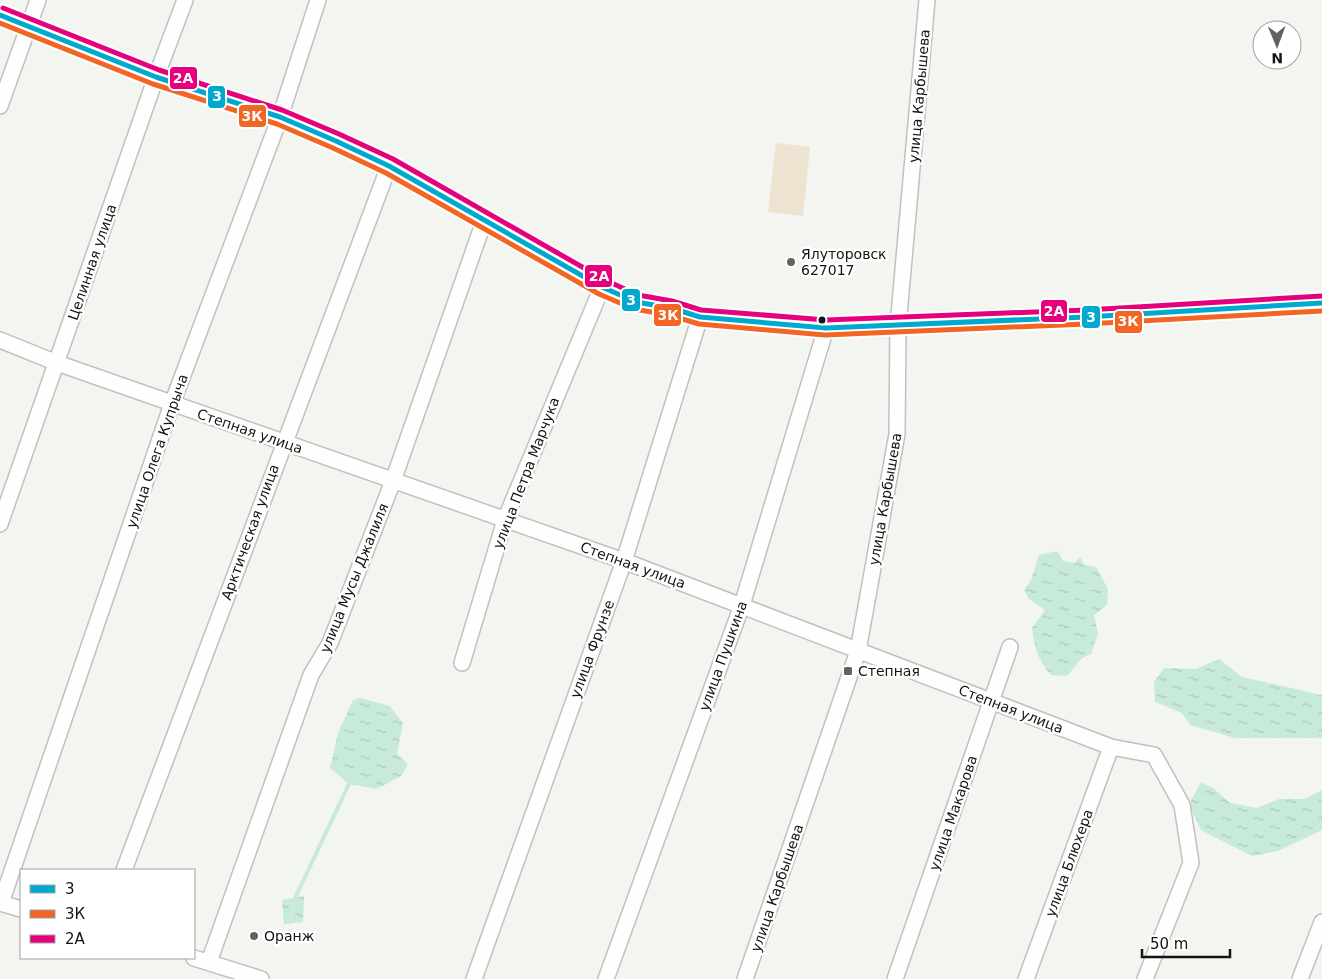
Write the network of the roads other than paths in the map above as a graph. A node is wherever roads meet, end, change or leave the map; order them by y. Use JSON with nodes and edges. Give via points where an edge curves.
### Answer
{"nodes":[{"id":1,"x":38,"y":0,"type":"edge"},
{"id":2,"x":186,"y":0,"type":"edge"},
{"id":3,"x":318,"y":0,"type":"edge"},
{"id":4,"x":927,"y":0,"type":"edge"},
{"id":5,"x":0,"y":15,"type":"edge"},
{"id":6,"x":28,"y":27,"type":"junction"},
{"id":7,"x":156,"y":77,"type":"junction"},
{"id":8,"x":0,"y":106,"type":"edge"},
{"id":9,"x":280,"y":117,"type":"junction"},
{"id":10,"x":389,"y":166,"type":"junction"},
{"id":11,"x":484,"y":220,"type":"junction"},
{"id":12,"x":602,"y":287,"type":"junction"},
{"id":13,"x":1322,"y":303,"type":"edge"},
{"id":14,"x":700,"y":317,"type":"junction"},
{"id":15,"x":898,"y":326,"type":"junction"},
{"id":16,"x":826,"y":328,"type":"junction"},
{"id":17,"x":0,"y":340,"type":"edge"},
{"id":18,"x":57,"y":363,"type":"junction"},
{"id":19,"x":172,"y":404,"type":"junction"},
{"id":20,"x":284,"y":442,"type":"junction"},
{"id":21,"x":393,"y":481,"type":"junction"},
{"id":22,"x":504,"y":520,"type":"junction"},
{"id":23,"x":0,"y":524,"type":"edge"},
{"id":24,"x":624,"y":561,"type":"junction"},
{"id":25,"x":742,"y":605,"type":"junction"},
{"id":26,"x":1010,"y":647,"type":"dead end"},
{"id":27,"x":858,"y":651,"type":"junction"},
{"id":28,"x":462,"y":664,"type":"dead end"},
{"id":29,"x":990,"y":701,"type":"junction"},
{"id":30,"x":1111,"y":747,"type":"junction"},
{"id":31,"x":124,"y":869,"type":"edge"},
{"id":32,"x":1,"y":903,"type":"edge"},
{"id":33,"x":20,"y":909,"type":"edge"},
{"id":34,"x":1322,"y":922,"type":"edge"},
{"id":35,"x":195,"y":958,"type":"edge"},
{"id":36,"x":209,"y":962,"type":"junction"},
{"id":37,"x":261,"y":979,"type":"edge"},
{"id":38,"x":474,"y":979,"type":"edge"},
{"id":39,"x":606,"y":979,"type":"edge"},
{"id":40,"x":746,"y":979,"type":"edge"},
{"id":41,"x":894,"y":979,"type":"edge"},
{"id":42,"x":1026,"y":979,"type":"edge"},
{"id":43,"x":1145,"y":979,"type":"edge"},
{"id":44,"x":1300,"y":979,"type":"edge"}],
"edges":[{"from":1,"to":6,"type":"street"},
{"from":2,"to":7,"type":"street","name":"Целинная улица"},
{"from":3,"to":9,"type":"street","name":"улица Олега Купрыча"},
{"from":4,"to":15,"type":"street","name":"улица Карбышева"},
{"from":5,"to":6,"type":"street"},
{"from":6,"to":7,"type":"street"},
{"from":6,"to":8,"type":"street"},
{"from":7,"to":9,"type":"street"},
{"from":7,"to":18,"type":"street","name":"Целинная улица"},
{"from":9,"to":10,"type":"street"},
{"from":9,"to":19,"type":"street","name":"улица Олега Купрыча"},
{"from":10,"to":11,"type":"street"},
{"from":10,"to":20,"type":"street","name":"Арктическая улица"},
{"from":11,"to":12,"type":"street"},
{"from":11,"to":21,"type":"street","name":"улица Мусы Джалиля"},
{"from":12,"to":14,"type":"street","via":[[636,302]]},
{"from":12,"to":22,"type":"street","name":"улица Петра Марчука"},
{"from":13,"to":15,"type":"street"},
{"from":14,"to":16,"type":"street"},
{"from":14,"to":24,"type":"street","name":"улица Фрунзе"},
{"from":15,"to":16,"type":"street"},
{"from":15,"to":27,"type":"street","name":"улица Карбышева","via":[[897,434]]},
{"from":16,"to":25,"type":"street","name":"улица Пушкина"},
{"from":17,"to":18,"type":"street","name":"Степная улица"},
{"from":18,"to":19,"type":"street","name":"Степная улица"},
{"from":18,"to":23,"type":"street","name":"Целинная улица"},
{"from":19,"to":20,"type":"street","name":"Степная улица"},
{"from":19,"to":32,"type":"street","name":"улица Олега Купрыча"},
{"from":20,"to":21,"type":"street","name":"Степная улица"},
{"from":20,"to":31,"type":"street","name":"Арктическая улица"},
{"from":21,"to":22,"type":"street","name":"Степная улица"},
{"from":21,"to":36,"type":"street","name":"улица Мусы Джалиля","via":[[330,643],[311,675]]},
{"from":22,"to":24,"type":"street","name":"Степная улица"},
{"from":22,"to":28,"type":"street","name":"улица Петра Марчука"},
{"from":24,"to":25,"type":"street","name":"Степная улица"},
{"from":24,"to":38,"type":"street","name":"улица Фрунзе"},
{"from":25,"to":27,"type":"street","name":"Степная улица"},
{"from":25,"to":39,"type":"street","name":"улица Пушкина"},
{"from":26,"to":29,"type":"street","name":"улица Макарова"},
{"from":27,"to":29,"type":"street","name":"Степная улица"},
{"from":27,"to":40,"type":"street","name":"улица Карбышева"},
{"from":29,"to":30,"type":"street","name":"Степная улица"},
{"from":29,"to":41,"type":"street","name":"улица Макарова"},
{"from":30,"to":42,"type":"street","name":"улица Блюхера"},
{"from":30,"to":43,"type":"street","name":"Степная улица","via":[[1154,755],[1182,805],[1191,863]]},
{"from":32,"to":33,"type":"street"},
{"from":34,"to":44,"type":"street"},
{"from":35,"to":36,"type":"street"},
{"from":36,"to":37,"type":"street"}]}
